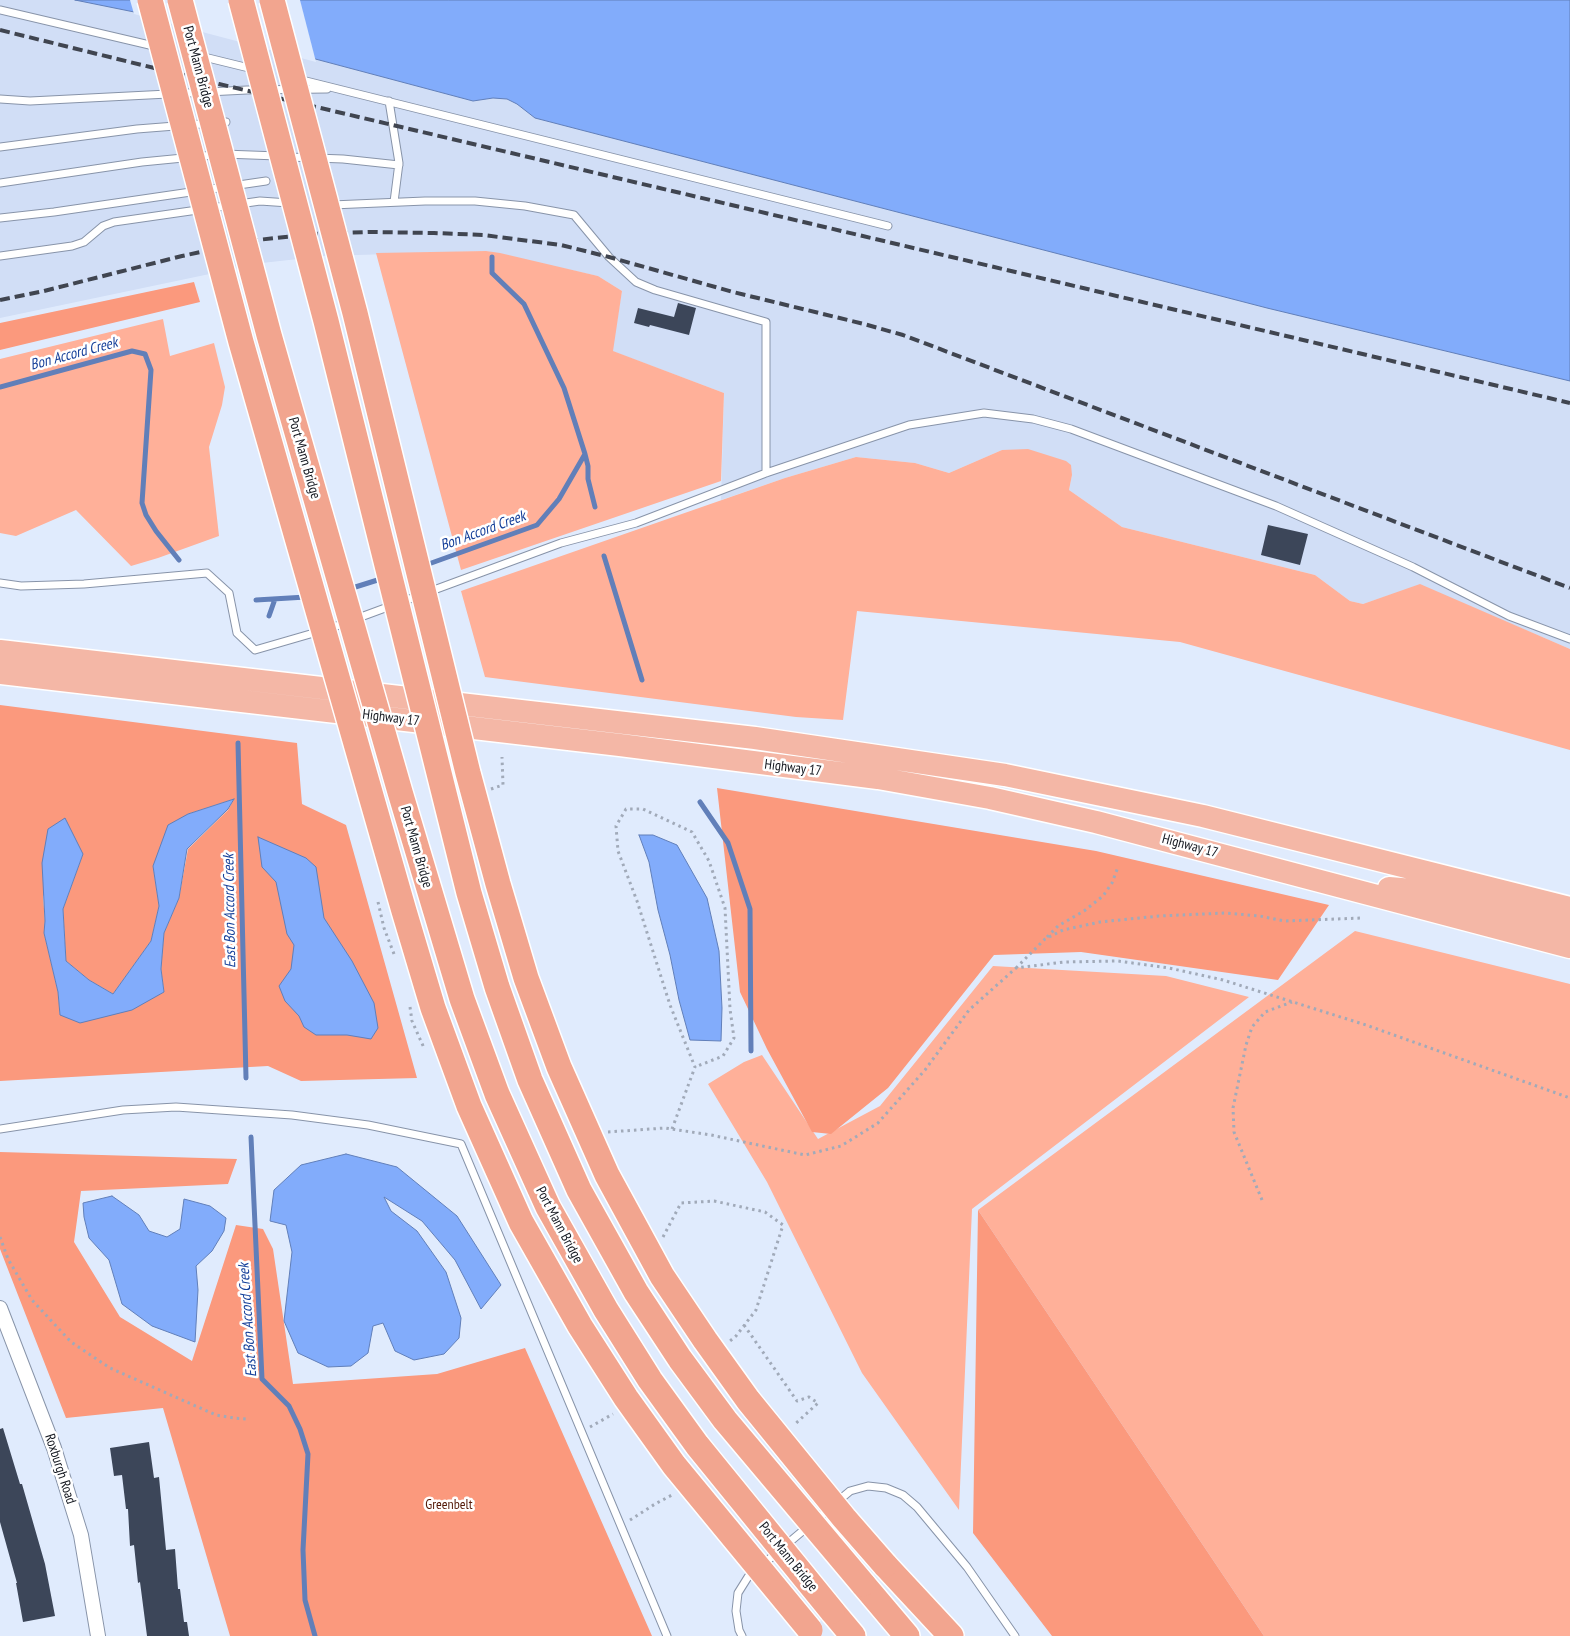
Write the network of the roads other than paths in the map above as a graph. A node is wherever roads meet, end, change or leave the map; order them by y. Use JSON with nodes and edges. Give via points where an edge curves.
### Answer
{"nodes":[{"id":1,"x":150,"y":0,"type":"edge"},
{"id":2,"x":180,"y":0,"type":"edge"},
{"id":3,"x":241,"y":0,"type":"edge"},
{"id":4,"x":272,"y":0,"type":"edge"},
{"id":5,"x":0,"y":10,"type":"edge"},
{"id":6,"x":175,"y":51,"type":"dead end"},
{"id":7,"x":185,"y":53,"type":"dead end"},
{"id":8,"x":272,"y":73,"type":"dead end"},
{"id":9,"x":282,"y":75,"type":"dead end"},
{"id":10,"x":340,"y":89,"type":"junction"},
{"id":11,"x":0,"y":98,"type":"edge"},
{"id":12,"x":389,"y":101,"type":"junction"},
{"id":13,"x":226,"y":122,"type":"dead end"},
{"id":14,"x":0,"y":147,"type":"edge"},
{"id":15,"x":399,"y":166,"type":"junction"},
{"id":16,"x":266,"y":181,"type":"dead end"},
{"id":17,"x":0,"y":183,"type":"edge"},
{"id":18,"x":394,"y":202,"type":"junction"},
{"id":19,"x":298,"y":203,"type":"dead end"},
{"id":20,"x":318,"y":204,"type":"dead end"},
{"id":21,"x":0,"y":218,"type":"edge"},
{"id":22,"x":888,"y":226,"type":"dead end"},
{"id":23,"x":0,"y":256,"type":"edge"},
{"id":24,"x":766,"y":473,"type":"junction"},
{"id":25,"x":0,"y":583,"type":"edge"},
{"id":26,"x":1570,"y":639,"type":"edge"},
{"id":27,"x":0,"y":651,"type":"edge"},
{"id":28,"x":0,"y":673,"type":"edge"},
{"id":29,"x":1321,"y":881,"type":"junction"},
{"id":30,"x":1570,"y":908,"type":"edge"},
{"id":31,"x":1570,"y":928,"type":"edge"},
{"id":32,"x":1570,"y":947,"type":"edge"},
{"id":33,"x":0,"y":1129,"type":"edge"},
{"id":34,"x":0,"y":1308,"type":"edge"},
{"id":35,"x":812,"y":1633,"type":"edge"},
{"id":36,"x":98,"y":1636,"type":"edge"},
{"id":37,"x":667,"y":1636,"type":"edge"},
{"id":38,"x":742,"y":1636,"type":"edge"},
{"id":39,"x":853,"y":1636,"type":"edge"},
{"id":40,"x":907,"y":1636,"type":"edge"},
{"id":41,"x":951,"y":1636,"type":"edge"},
{"id":42,"x":1015,"y":1636,"type":"edge"}],
"edges":[{"from":1,"to":35,"type":"highway","bridge":true,"via":[[241,342],[404,911],[433,1008],[469,1106],[521,1222],[580,1326],[626,1398],[674,1465]]},
{"from":2,"to":39,"type":"highway","name":"Port Mann Bridge","bridge":true,"via":[[269,335],[403,801],[462,998],[498,1094],[548,1208],[650,1380],[697,1445]]},
{"from":3,"to":40,"type":"highway","bridge":true,"via":[[326,320],[468,893],[530,1080],[579,1190],[636,1292],[674,1350],[725,1420]]},
{"from":4,"to":41,"type":"highway","bridge":true,"via":[[355,313],[468,773],[526,978],[558,1067],[607,1175],[673,1292],[705,1340],[748,1400],[844,1518]]},
{"from":5,"to":6,"type":"lane"},
{"from":7,"to":8,"type":"lane"},
{"from":9,"to":10,"type":"lane"},
{"from":10,"to":11,"type":"lane","via":[[247,90],[30,101]]},
{"from":10,"to":12,"type":"lane"},
{"from":12,"to":15,"type":"lane"},
{"from":12,"to":22,"type":"lane"},
{"from":13,"to":14,"type":"lane","via":[[137,129]]},
{"from":15,"to":17,"type":"lane","via":[[343,159],[224,154],[142,162]]},
{"from":15,"to":18,"type":"lane"},
{"from":16,"to":21,"type":"lane"},
{"from":18,"to":20,"type":"lane"},
{"from":18,"to":24,"type":"lane","via":[[474,201],[574,215],[609,257],[636,282],[766,322]]},
{"from":19,"to":23,"type":"lane","via":[[260,201],[114,222],[72,246]]},
{"from":24,"to":25,"type":"lane","via":[[636,523],[561,543],[331,628],[255,650],[237,633],[229,592],[207,573],[84,584],[21,586]]},
{"from":24,"to":26,"type":"lane","via":[[909,425],[984,413],[1032,419],[1071,429],[1276,506],[1413,567],[1509,616]]},
{"from":27,"to":30,"type":"highway","name":"Highway 17","via":[[755,738],[1005,776],[1204,816]]},
{"from":28,"to":29,"type":"highway","name":"Highway 17","via":[[878,778],[990,798],[1096,822]]},
{"from":29,"to":31,"type":"highway","via":[[1424,891]]},
{"from":29,"to":32,"type":"highway","name":"Highway 17"},
{"from":33,"to":37,"type":"lane","via":[[123,1110],[176,1107],[292,1115],[368,1125],[460,1144]]},
{"from":34,"to":36,"type":"street","name":"Roxburgh Road","via":[[54,1448],[81,1535]]},
{"from":38,"to":42,"type":"lane","via":[[736,1611],[738,1593],[748,1577],[850,1490],[868,1486],[886,1488],[917,1506],[967,1567]]}]}
